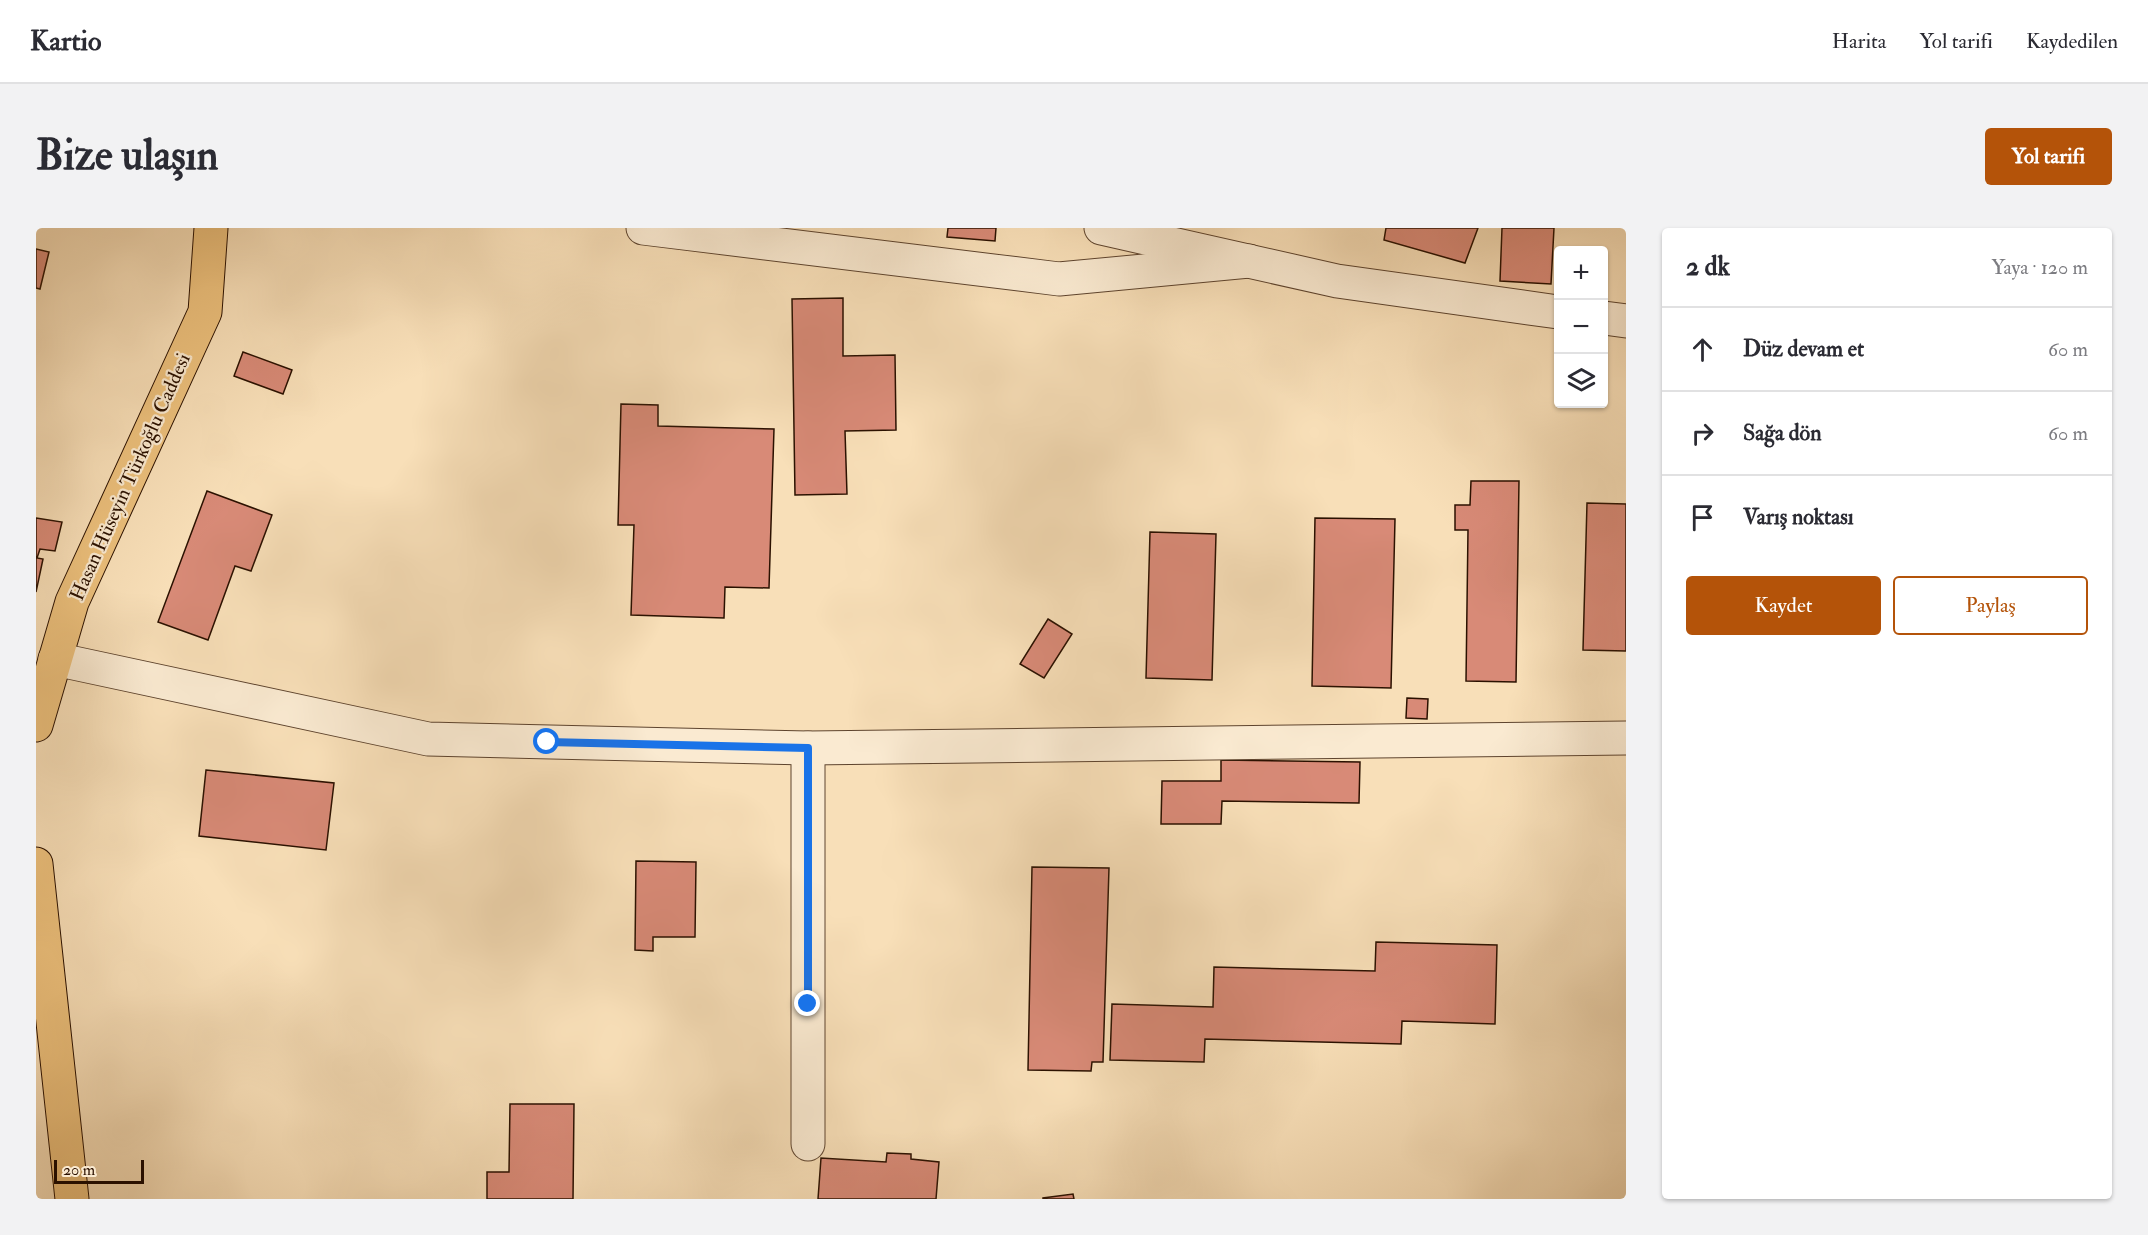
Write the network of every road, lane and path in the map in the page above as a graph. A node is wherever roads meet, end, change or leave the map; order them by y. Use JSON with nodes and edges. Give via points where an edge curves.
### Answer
{"nodes":[{"id":1,"x":211,"y":228,"type":"edge"},
{"id":2,"x":643,"y":228,"type":"edge"},
{"id":3,"x":1101,"y":228,"type":"edge"},
{"id":4,"x":1249,"y":261,"type":"junction"},
{"id":5,"x":1554,"y":311,"type":"edge"},
{"id":6,"x":1608,"y":319,"type":"edge"},
{"id":7,"x":1626,"y":321,"type":"edge"},
{"id":8,"x":55,"y":659,"type":"junction"},
{"id":9,"x":36,"y":725,"type":"edge"},
{"id":10,"x":1626,"y":738,"type":"edge"},
{"id":11,"x":808,"y":748,"type":"junction"},
{"id":12,"x":36,"y":864,"type":"edge"},
{"id":13,"x":808,"y":1144,"type":"dead end"},
{"id":14,"x":72,"y":1199,"type":"edge"}],
"edges":[{"from":1,"to":8,"type":"main road","name":"Hasan Hüseyin Türkoğlu Caddesi","via":[[205,312],[72,602]]},
{"from":2,"to":4,"type":"street","via":[[1059,279]]},
{"from":3,"to":4,"type":"street"},
{"from":4,"to":5,"type":"street","via":[[1337,281]]},
{"from":6,"to":7,"type":"street"},
{"from":8,"to":9,"type":"main road","name":"Hasan Hüseyin Türkoğlu Caddesi"},
{"from":8,"to":11,"type":"street","via":[[428,740]]},
{"from":10,"to":11,"type":"street"},
{"from":11,"to":13,"type":"street"},
{"from":12,"to":14,"type":"main road"}]}
